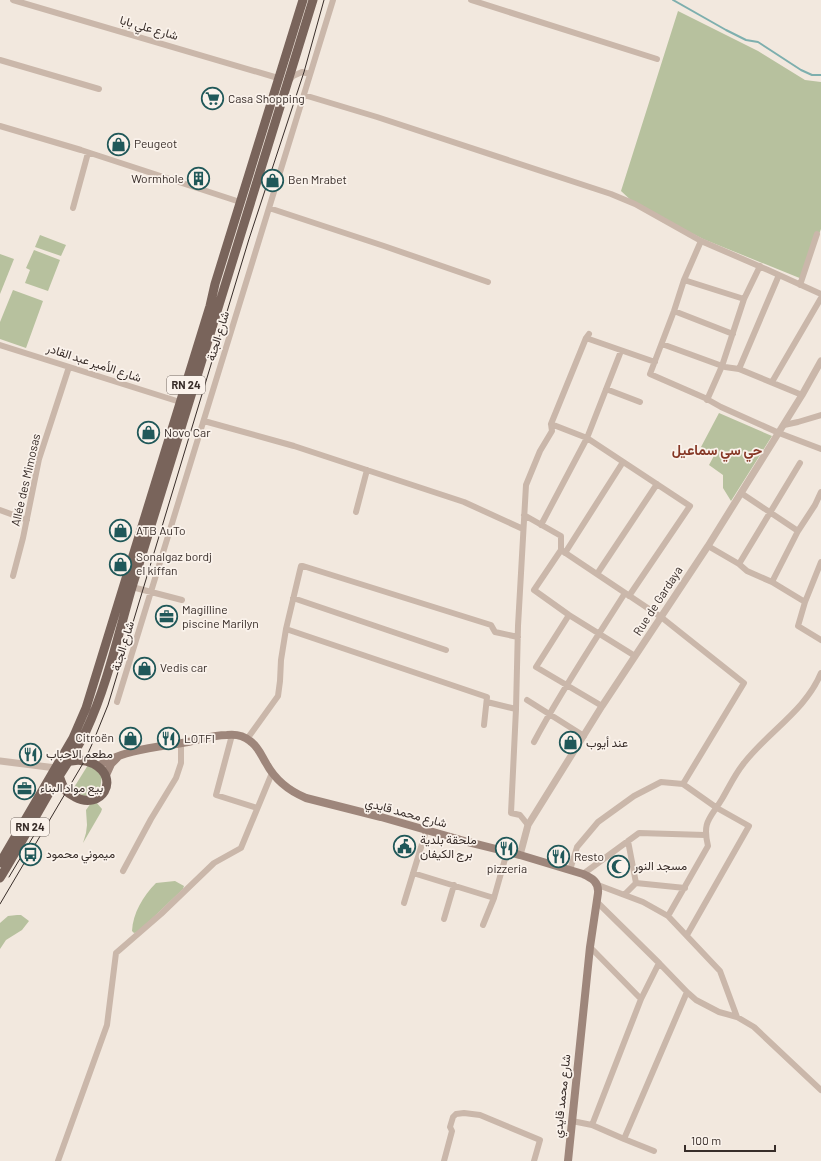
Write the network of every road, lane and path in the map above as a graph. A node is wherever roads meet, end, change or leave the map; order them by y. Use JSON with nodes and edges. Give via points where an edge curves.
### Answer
{"nodes":[{"id":1,"x":13,"y":0,"type":"edge"},
{"id":2,"x":303,"y":0,"type":"edge"},
{"id":3,"x":313,"y":0,"type":"edge"},
{"id":4,"x":333,"y":0,"type":"edge"},
{"id":5,"x":471,"y":0,"type":"edge"},
{"id":6,"x":296,"y":57,"type":"junction"},
{"id":7,"x":657,"y":59,"type":"dead end"},
{"id":8,"x":0,"y":60,"type":"edge"},
{"id":9,"x":302,"y":72,"type":"junction"},
{"id":10,"x":310,"y":74,"type":"junction"},
{"id":11,"x":278,"y":78,"type":"junction"},
{"id":12,"x":288,"y":82,"type":"junction"},
{"id":13,"x":98,"y":89,"type":"dead end"},
{"id":14,"x":304,"y":95,"type":"junction"},
{"id":15,"x":0,"y":126,"type":"edge"},
{"id":16,"x":88,"y":152,"type":"junction"},
{"id":17,"x":240,"y":202,"type":"junction"},
{"id":18,"x":73,"y":208,"type":"dead end"},
{"id":19,"x":269,"y":208,"type":"junction"},
{"id":20,"x":817,"y":234,"type":"dead end"},
{"id":21,"x":701,"y":241,"type":"junction"},
{"id":22,"x":760,"y":266,"type":"junction"},
{"id":23,"x":779,"y":275,"type":"junction"},
{"id":24,"x":684,"y":280,"type":"junction"},
{"id":25,"x":488,"y":282,"type":"dead end"},
{"id":26,"x":800,"y":285,"type":"junction"},
{"id":27,"x":821,"y":294,"type":"edge"},
{"id":28,"x":821,"y":298,"type":"edge"},
{"id":29,"x":744,"y":299,"type":"junction"},
{"id":30,"x":674,"y":311,"type":"junction"},
{"id":31,"x":733,"y":334,"type":"junction"},
{"id":32,"x":662,"y":344,"type":"junction"},
{"id":33,"x":0,"y":345,"type":"edge"},
{"id":34,"x":621,"y":351,"type":"junction"},
{"id":35,"x":821,"y":361,"type":"edge"},
{"id":36,"x":655,"y":362,"type":"junction"},
{"id":37,"x":722,"y":366,"type":"junction"},
{"id":38,"x":69,"y":367,"type":"junction"},
{"id":39,"x":739,"y":368,"type":"junction"},
{"id":40,"x":772,"y":382,"type":"junction"},
{"id":41,"x":606,"y":389,"type":"junction"},
{"id":42,"x":802,"y":395,"type":"junction"},
{"id":43,"x":707,"y":400,"type":"junction"},
{"id":44,"x":180,"y":402,"type":"junction"},
{"id":45,"x":640,"y":402,"type":"dead end"},
{"id":46,"x":821,"y":415,"type":"edge"},
{"id":47,"x":204,"y":421,"type":"junction"},
{"id":48,"x":551,"y":424,"type":"junction"},
{"id":49,"x":784,"y":425,"type":"junction"},
{"id":50,"x":779,"y":433,"type":"junction"},
{"id":51,"x":587,"y":438,"type":"junction"},
{"id":52,"x":821,"y":449,"type":"edge"},
{"id":53,"x":623,"y":462,"type":"junction"},
{"id":54,"x":800,"y":463,"type":"dead end"},
{"id":55,"x":366,"y":470,"type":"junction"},
{"id":56,"x":657,"y":484,"type":"junction"},
{"id":57,"x":821,"y":492,"type":"edge"},
{"id":58,"x":741,"y":493,"type":"junction"},
{"id":59,"x":0,"y":510,"type":"edge"},
{"id":60,"x":356,"y":512,"type":"dead end"},
{"id":61,"x":770,"y":512,"type":"junction"},
{"id":62,"x":524,"y":515,"type":"junction"},
{"id":63,"x":27,"y":520,"type":"junction"},
{"id":64,"x":541,"y":525,"type":"junction"},
{"id":65,"x":523,"y":529,"type":"junction"},
{"id":66,"x":798,"y":531,"type":"junction"},
{"id":67,"x":708,"y":546,"type":"junction"},
{"id":68,"x":563,"y":551,"type":"junction"},
{"id":69,"x":821,"y":562,"type":"edge"},
{"id":70,"x":739,"y":564,"type":"junction"},
{"id":71,"x":597,"y":574,"type":"junction"},
{"id":72,"x":13,"y":576,"type":"dead end"},
{"id":73,"x":772,"y":582,"type":"junction"},
{"id":74,"x":132,"y":587,"type":"junction"},
{"id":75,"x":150,"y":592,"type":"junction"},
{"id":76,"x":627,"y":595,"type":"junction"},
{"id":77,"x":293,"y":598,"type":"junction"},
{"id":78,"x":182,"y":600,"type":"dead end"},
{"id":79,"x":805,"y":602,"type":"junction"},
{"id":80,"x":569,"y":615,"type":"junction"},
{"id":81,"x":661,"y":617,"type":"junction"},
{"id":82,"x":286,"y":629,"type":"junction"},
{"id":83,"x":599,"y":634,"type":"junction"},
{"id":84,"x":518,"y":637,"type":"junction"},
{"id":85,"x":821,"y":640,"type":"edge"},
{"id":86,"x":446,"y":650,"type":"dead end"},
{"id":87,"x":635,"y":656,"type":"junction"},
{"id":88,"x":821,"y":673,"type":"edge"},
{"id":89,"x":566,"y":685,"type":"junction"},
{"id":90,"x":527,"y":700,"type":"dead end"},
{"id":91,"x":117,"y":702,"type":"dead end"},
{"id":92,"x":487,"y":702,"type":"junction"},
{"id":93,"x":602,"y":706,"type":"junction"},
{"id":94,"x":516,"y":708,"type":"junction"},
{"id":95,"x":548,"y":714,"type":"junction"},
{"id":96,"x":484,"y":725,"type":"dead end"},
{"id":97,"x":232,"y":735,"type":"junction"},
{"id":98,"x":584,"y":736,"type":"junction"},
{"id":99,"x":248,"y":739,"type":"junction"},
{"id":100,"x":81,"y":742,"type":"junction"},
{"id":101,"x":534,"y":742,"type":"dead end"},
{"id":102,"x":181,"y":743,"type":"junction"},
{"id":103,"x":119,"y":756,"type":"junction"},
{"id":104,"x":0,"y":761,"type":"edge"},
{"id":105,"x":88,"y":761,"type":"junction"},
{"id":106,"x":68,"y":762,"type":"junction"},
{"id":107,"x":98,"y":766,"type":"junction"},
{"id":108,"x":57,"y":770,"type":"junction"},
{"id":109,"x":272,"y":773,"type":"junction"},
{"id":110,"x":106,"y":775,"type":"junction"},
{"id":111,"x":683,"y":784,"type":"junction"},
{"id":112,"x":68,"y":793,"type":"junction"},
{"id":113,"x":48,"y":794,"type":"junction"},
{"id":114,"x":257,"y":808,"type":"junction"},
{"id":115,"x":717,"y":808,"type":"junction"},
{"id":116,"x":528,"y":825,"type":"junction"},
{"id":117,"x":426,"y":831,"type":"junction"},
{"id":118,"x":705,"y":835,"type":"junction"},
{"id":119,"x":628,"y":841,"type":"junction"},
{"id":120,"x":507,"y":852,"type":"junction"},
{"id":121,"x":520,"y":855,"type":"junction"},
{"id":122,"x":0,"y":863,"type":"edge"},
{"id":123,"x":570,"y":870,"type":"junction"},
{"id":124,"x":123,"y":871,"type":"dead end"},
{"id":125,"x":413,"y":873,"type":"junction"},
{"id":126,"x":583,"y":874,"type":"junction"},
{"id":127,"x":0,"y":878,"type":"edge"},
{"id":128,"x":636,"y":883,"type":"junction"},
{"id":129,"x":454,"y":885,"type":"junction"},
{"id":130,"x":598,"y":885,"type":"junction"},
{"id":131,"x":685,"y":888,"type":"junction"},
{"id":132,"x":625,"y":894,"type":"junction"},
{"id":133,"x":494,"y":898,"type":"junction"},
{"id":134,"x":597,"y":902,"type":"junction"},
{"id":135,"x":404,"y":903,"type":"dead end"},
{"id":136,"x":668,"y":916,"type":"junction"},
{"id":137,"x":444,"y":919,"type":"dead end"},
{"id":138,"x":483,"y":925,"type":"dead end"},
{"id":139,"x":687,"y":935,"type":"junction"},
{"id":140,"x":590,"y":947,"type":"junction"},
{"id":141,"x":659,"y":963,"type":"junction"},
{"id":142,"x":686,"y":992,"type":"junction"},
{"id":143,"x":641,"y":999,"type":"junction"},
{"id":144,"x":737,"y":1017,"type":"junction"},
{"id":145,"x":821,"y":1090,"type":"edge"},
{"id":146,"x":572,"y":1120,"type":"junction"},
{"id":147,"x":592,"y":1125,"type":"junction"},
{"id":148,"x":624,"y":1139,"type":"junction"},
{"id":149,"x":654,"y":1151,"type":"dead end"},
{"id":150,"x":58,"y":1161,"type":"edge"},
{"id":151,"x":444,"y":1161,"type":"edge"},
{"id":152,"x":534,"y":1161,"type":"edge"},
{"id":153,"x":568,"y":1161,"type":"edge"}],
"edges":[{"from":1,"to":11,"type":"street","name":"شارع علي بابا"},
{"from":2,"to":11,"type":"main road","number":"RN 24"},
{"from":3,"to":6,"type":"main road","number":"RN 24"},
{"from":4,"to":10,"type":"street","name":"شارع الجنة"},
{"from":5,"to":7,"type":"street"},
{"from":6,"to":9,"type":"street"},
{"from":6,"to":12,"type":"main road","number":"RN 24"},
{"from":8,"to":13,"type":"street"},
{"from":9,"to":10,"type":"street"},
{"from":9,"to":12,"type":"street"},
{"from":10,"to":14,"type":"street","name":"شارع الجنة"},
{"from":11,"to":17,"type":"main road","number":"RN 24"},
{"from":12,"to":74,"type":"main road","number":"RN 24"},
{"from":14,"to":19,"type":"street","name":"شارع الجنة"},
{"from":14,"to":21,"type":"street","via":[[607,192],[635,204]]},
{"from":15,"to":16,"type":"street"},
{"from":16,"to":17,"type":"street"},
{"from":16,"to":18,"type":"street"},
{"from":17,"to":44,"type":"main road","number":"RN 24"},
{"from":19,"to":25,"type":"street"},
{"from":19,"to":47,"type":"street","name":"شارع الجنة"},
{"from":20,"to":26,"type":"street"},
{"from":21,"to":22,"type":"street"},
{"from":21,"to":24,"type":"street"},
{"from":22,"to":23,"type":"street"},
{"from":22,"to":29,"type":"street"},
{"from":23,"to":26,"type":"street"},
{"from":23,"to":39,"type":"street"},
{"from":24,"to":29,"type":"street"},
{"from":24,"to":30,"type":"street"},
{"from":26,"to":27,"type":"street"},
{"from":28,"to":40,"type":"street"},
{"from":29,"to":31,"type":"street"},
{"from":30,"to":31,"type":"street"},
{"from":30,"to":32,"type":"street"},
{"from":31,"to":37,"type":"street"},
{"from":32,"to":36,"type":"street"},
{"from":32,"to":37,"type":"street"},
{"from":33,"to":38,"type":"street","name":"شارع الأمير عبد القادر"},
{"from":34,"to":36,"type":"street"},
{"from":34,"to":41,"type":"street"},
{"from":34,"to":48,"type":"street","via":[[587,336]]},
{"from":35,"to":42,"type":"street","name":"Rue de Gardaya"},
{"from":36,"to":43,"type":"street","via":[[650,374]]},
{"from":37,"to":39,"type":"street"},
{"from":37,"to":43,"type":"street"},
{"from":38,"to":44,"type":"street","name":"شارع الأمير عبد القادر"},
{"from":38,"to":63,"type":"street","name":"Allée des Mimosas","via":[[39,460]]},
{"from":39,"to":40,"type":"street"},
{"from":40,"to":42,"type":"street"},
{"from":41,"to":45,"type":"street"},
{"from":41,"to":51,"type":"street"},
{"from":42,"to":49,"type":"street","name":"Rue de Gardaya"},
{"from":43,"to":50,"type":"street"},
{"from":44,"to":108,"type":"main road","number":"RN 24","via":[[86,708]]},
{"from":46,"to":49,"type":"street"},
{"from":47,"to":55,"type":"street","via":[[294,446]]},
{"from":47,"to":75,"type":"street","name":"شارع الجنة"},
{"from":48,"to":51,"type":"street"},
{"from":48,"to":62,"type":"street","via":[[552,431],[540,451],[526,486]]},
{"from":49,"to":50,"type":"street","name":"Rue de Gardaya"},
{"from":50,"to":52,"type":"street"},
{"from":50,"to":58,"type":"street","name":"Rue de Gardaya"},
{"from":51,"to":53,"type":"street"},
{"from":51,"to":64,"type":"street"},
{"from":53,"to":56,"type":"street"},
{"from":53,"to":68,"type":"street"},
{"from":54,"to":61,"type":"street"},
{"from":55,"to":60,"type":"street"},
{"from":55,"to":65,"type":"street","via":[[464,502]]},
{"from":56,"to":71,"type":"street"},
{"from":56,"to":76,"type":"street","via":[[690,506]]},
{"from":57,"to":66,"type":"street"},
{"from":58,"to":61,"type":"street"},
{"from":58,"to":67,"type":"street","name":"Rue de Gardaya"},
{"from":59,"to":63,"type":"street"},
{"from":61,"to":66,"type":"street"},
{"from":61,"to":70,"type":"street"},
{"from":62,"to":64,"type":"street"},
{"from":62,"to":65,"type":"street"},
{"from":63,"to":72,"type":"street","name":"Allée des Mimosas"},
{"from":64,"to":68,"type":"street","via":[[561,536]]},
{"from":65,"to":84,"type":"street"},
{"from":66,"to":73,"type":"street"},
{"from":67,"to":70,"type":"street"},
{"from":67,"to":81,"type":"street","name":"Rue de Gardaya"},
{"from":68,"to":71,"type":"street"},
{"from":68,"to":80,"type":"street","via":[[534,590]]},
{"from":69,"to":79,"type":"street"},
{"from":70,"to":73,"type":"street","via":[[747,571]]},
{"from":71,"to":76,"type":"street"},
{"from":73,"to":79,"type":"street"},
{"from":74,"to":75,"type":"street"},
{"from":74,"to":100,"type":"main road","number":"RN 24","via":[[105,679]]},
{"from":75,"to":78,"type":"street"},
{"from":75,"to":91,"type":"street","name":"شارع الجنة"},
{"from":76,"to":81,"type":"street"},
{"from":76,"to":83,"type":"street"},
{"from":77,"to":82,"type":"street"},
{"from":77,"to":84,"type":"street","via":[[300,568],[303,566],[491,625],[494,632]]},
{"from":77,"to":86,"type":"street"},
{"from":79,"to":85,"type":"street","via":[[798,626]]},
{"from":80,"to":83,"type":"street"},
{"from":80,"to":89,"type":"street","via":[[536,667]]},
{"from":81,"to":87,"type":"street","name":"Rue de Gardaya"},
{"from":81,"to":111,"type":"street","via":[[744,683]]},
{"from":82,"to":92,"type":"street","via":[[487,698]]},
{"from":82,"to":99,"type":"street","via":[[278,696]]},
{"from":83,"to":87,"type":"street"},
{"from":83,"to":89,"type":"street"},
{"from":84,"to":94,"type":"street"},
{"from":87,"to":93,"type":"street","name":"Rue de Gardaya"},
{"from":88,"to":115,"type":"street","via":[[807,697],[744,763]]},
{"from":89,"to":93,"type":"street"},
{"from":89,"to":95,"type":"street"},
{"from":90,"to":95,"type":"street"},
{"from":92,"to":94,"type":"street"},
{"from":92,"to":96,"type":"street"},
{"from":93,"to":98,"type":"street","name":"Rue de Gardaya"},
{"from":94,"to":116,"type":"street","via":[[511,813],[520,815]]},
{"from":95,"to":98,"type":"street"},
{"from":95,"to":101,"type":"street"},
{"from":97,"to":99,"type":"main road"},
{"from":97,"to":102,"type":"main road"},
{"from":97,"to":114,"type":"street","via":[[216,795]]},
{"from":98,"to":116,"type":"street","name":"Rue de Gardaya"},
{"from":99,"to":109,"type":"main road","name":"شارع محمد قايدي","via":[[256,746]]},
{"from":100,"to":105,"type":"main road"},
{"from":100,"to":106,"type":"main road","number":"RN 24"},
{"from":102,"to":103,"type":"main road"},
{"from":102,"to":124,"type":"street","via":[[181,763],[176,778]]},
{"from":103,"to":107,"type":"main road"},
{"from":103,"to":110,"type":"main road","via":[[111,764]]},
{"from":104,"to":108,"type":"street"},
{"from":105,"to":106,"type":"main road"},
{"from":105,"to":107,"type":"main road"},
{"from":106,"to":108,"type":"main road"},
{"from":107,"to":110,"type":"main road"},
{"from":108,"to":112,"type":"main road"},
{"from":108,"to":113,"type":"main road","number":"RN 24"},
{"from":108,"to":122,"type":"main road","number":"RN 24"},
{"from":109,"to":114,"type":"street"},
{"from":109,"to":117,"type":"main road","name":"شارع محمد قايدي","via":[[284,786],[306,798]]},
{"from":110,"to":112,"type":"main road","via":[[105,790],[98,798],[85,801]]},
{"from":111,"to":115,"type":"street"},
{"from":111,"to":123,"type":"street","via":[[661,782],[634,796],[598,822],[577,847]]},
{"from":112,"to":113,"type":"main road","via":[[61,791]]},
{"from":113,"to":127,"type":"main road","number":"RN 24"},
{"from":114,"to":150,"type":"street","via":[[241,848],[214,863],[116,953],[107,1026]]},
{"from":115,"to":118,"type":"street","via":[[707,821]]},
{"from":115,"to":139,"type":"street","via":[[749,826]]},
{"from":116,"to":121,"type":"street","name":"Rue de Gardaya"},
{"from":117,"to":120,"type":"main road","name":"شارع محمد قايدي"},
{"from":117,"to":125,"type":"street"},
{"from":118,"to":119,"type":"street","via":[[640,833]]},
{"from":118,"to":131,"type":"street","via":[[708,846]]},
{"from":119,"to":126,"type":"street"},
{"from":119,"to":128,"type":"street"},
{"from":120,"to":121,"type":"main road","name":"شارع محمد قايدي"},
{"from":120,"to":133,"type":"street"},
{"from":121,"to":123,"type":"main road","name":"شارع محمد قايدي"},
{"from":123,"to":126,"type":"main road","name":"شارع محمد قايدي"},
{"from":125,"to":129,"type":"street"},
{"from":125,"to":135,"type":"street"},
{"from":126,"to":130,"type":"main road","name":"شارع محمد قايدي"},
{"from":128,"to":131,"type":"street"},
{"from":128,"to":132,"type":"street"},
{"from":129,"to":133,"type":"street"},
{"from":129,"to":137,"type":"street"},
{"from":130,"to":132,"type":"street"},
{"from":130,"to":134,"type":"main road","name":"شارع محمد قايدي"},
{"from":131,"to":136,"type":"street"},
{"from":132,"to":136,"type":"street"},
{"from":133,"to":138,"type":"street"},
{"from":134,"to":140,"type":"main road","name":"شارع محمد قايدي"},
{"from":134,"to":141,"type":"street"},
{"from":136,"to":139,"type":"street"},
{"from":139,"to":144,"type":"street","via":[[720,971]]},
{"from":140,"to":143,"type":"street"},
{"from":140,"to":146,"type":"main road","name":"شارع محمد قايدي"},
{"from":141,"to":142,"type":"street"},
{"from":141,"to":143,"type":"street"},
{"from":142,"to":144,"type":"street","via":[[719,1012]]},
{"from":142,"to":148,"type":"street"},
{"from":143,"to":147,"type":"street"},
{"from":144,"to":145,"type":"street","via":[[754,1027]]},
{"from":146,"to":147,"type":"street"},
{"from":146,"to":153,"type":"main road","name":"شارع محمد قايدي"},
{"from":147,"to":148,"type":"street"},
{"from":148,"to":149,"type":"street"},
{"from":151,"to":152,"type":"street","via":[[453,1117],[464,1113],[480,1115],[540,1140]]}]}
